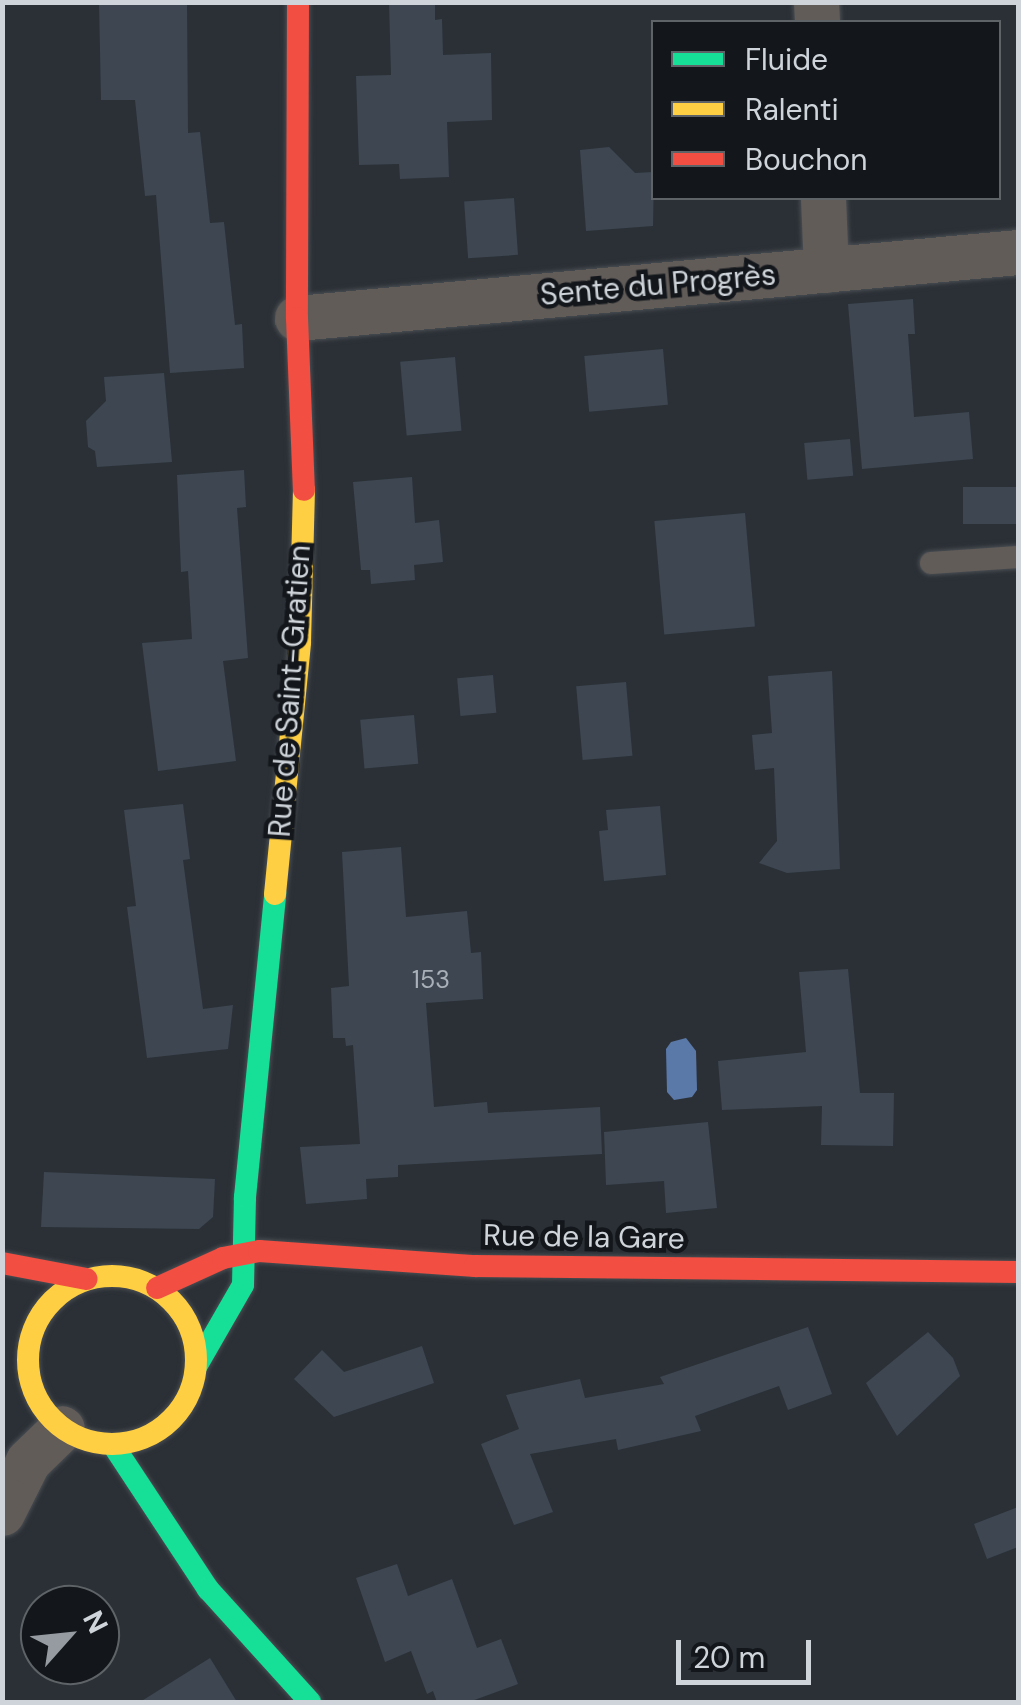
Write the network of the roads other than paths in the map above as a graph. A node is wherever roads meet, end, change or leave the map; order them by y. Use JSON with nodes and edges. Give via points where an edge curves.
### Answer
{"nodes":[{"id":1,"x":298,"y":2,"type":"edge"},
{"id":2,"x":823,"y":200,"type":"edge"},
{"id":3,"x":1018,"y":252,"type":"edge"},
{"id":4,"x":826,"y":270,"type":"junction"},
{"id":5,"x":297,"y":318,"type":"junction"},
{"id":6,"x":1018,"y":557,"type":"edge"},
{"id":7,"x":931,"y":563,"type":"dead end"},
{"id":8,"x":243,"y":1252,"type":"junction"},
{"id":9,"x":2,"y":1262,"type":"edge"},
{"id":10,"x":1018,"y":1272,"type":"edge"},
{"id":11,"x":86,"y":1279,"type":"junction"},
{"id":12,"x":158,"y":1288,"type":"junction"},
{"id":13,"x":5,"y":1326,"type":"dead end"},
{"id":14,"x":28,"y":1356,"type":"junction"},
{"id":15,"x":197,"y":1365,"type":"junction"},
{"id":16,"x":180,"y":1411,"type":"junction"},
{"id":17,"x":62,"y":1428,"type":"junction"},
{"id":18,"x":114,"y":1445,"type":"junction"},
{"id":19,"x":182,"y":1448,"type":"dead end"},
{"id":20,"x":181,"y":1509,"type":"dead end"},
{"id":21,"x":2,"y":1512,"type":"edge"},
{"id":22,"x":181,"y":1544,"type":"junction"},
{"id":23,"x":310,"y":1702,"type":"edge"}],
"edges":[{"from":1,"to":5,"type":"street","name":"Rue de Saint-Gratien"},
{"from":2,"to":4,"type":"street"},
{"from":3,"to":4,"type":"street","name":"Sente du Progrès"},
{"from":4,"to":5,"type":"street","name":"Sente du Progrès"},
{"from":5,"to":8,"type":"street","name":"Rue de Saint-Gratien","via":[[304,471],[300,642]]},
{"from":6,"to":7,"type":"lane"},
{"from":8,"to":10,"type":"street","name":"Rue de la Gare","via":[[475,1266]]},
{"from":8,"to":12,"type":"street","name":"Rue de la Gare"},
{"from":8,"to":15,"type":"street","name":"Rue de Saint-Gratien","via":[[243,1286]]},
{"from":9,"to":11,"type":"street"},
{"from":11,"to":12,"type":"street","via":[[111,1275]]},
{"from":11,"to":14,"type":"street","via":[[45,1308]]},
{"from":12,"to":15,"type":"street","via":[[188,1321]]},
{"from":13,"to":14,"type":"street"},
{"from":14,"to":17,"type":"street","via":[[36,1396]]},
{"from":15,"to":16,"type":"street"},
{"from":16,"to":18,"type":"street","via":[[162,1429]]},
{"from":16,"to":19,"type":"street"},
{"from":17,"to":18,"type":"street"},
{"from":17,"to":21,"type":"street","via":[[28,1461]]},
{"from":18,"to":22,"type":"street"},
{"from":20,"to":22,"type":"street"},
{"from":22,"to":23,"type":"street","via":[[208,1588]]}]}
